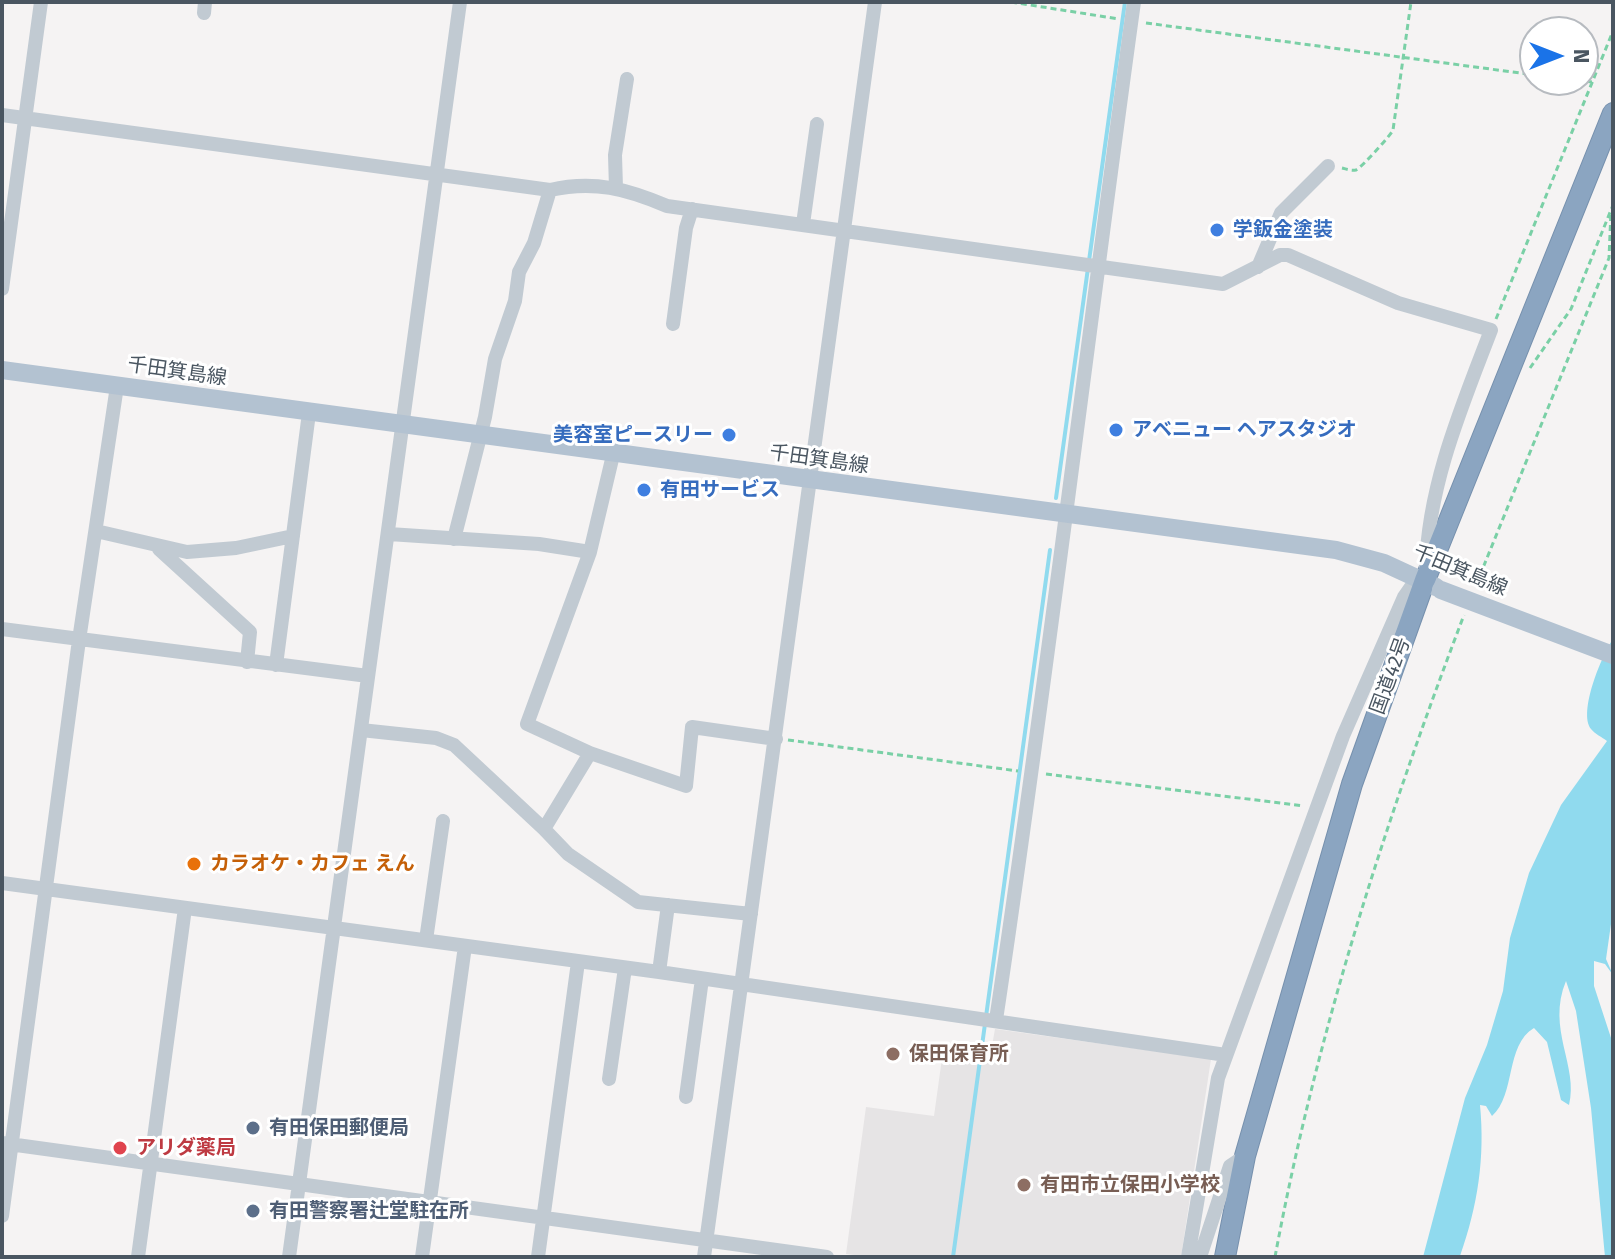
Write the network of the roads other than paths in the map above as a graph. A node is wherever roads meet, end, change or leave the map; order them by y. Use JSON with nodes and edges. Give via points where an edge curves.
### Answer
{"nodes":[{"id":1,"x":41,"y":2,"type":"edge"},
{"id":2,"x":460,"y":2,"type":"edge"},
{"id":3,"x":875,"y":2,"type":"edge"},
{"id":4,"x":1134,"y":2,"type":"edge"},
{"id":5,"x":627,"y":79,"type":"dead end"},
{"id":6,"x":1613,"y":113,"type":"edge"},
{"id":7,"x":2,"y":115,"type":"edge"},
{"id":8,"x":24,"y":118,"type":"junction"},
{"id":9,"x":817,"y":124,"type":"dead end"},
{"id":10,"x":1328,"y":166,"type":"road end"},
{"id":11,"x":437,"y":173,"type":"junction"},
{"id":12,"x":616,"y":188,"type":"junction"},
{"id":13,"x":550,"y":190,"type":"junction"},
{"id":14,"x":692,"y":209,"type":"junction"},
{"id":15,"x":803,"y":224,"type":"junction"},
{"id":16,"x":847,"y":229,"type":"junction"},
{"id":17,"x":1097,"y":266,"type":"junction"},
{"id":18,"x":1258,"y":267,"type":"junction"},
{"id":19,"x":2,"y":289,"type":"edge"},
{"id":20,"x":673,"y":324,"type":"dead end"},
{"id":21,"x":2,"y":370,"type":"edge"},
{"id":22,"x":117,"y":386,"type":"junction"},
{"id":23,"x":309,"y":413,"type":"junction"},
{"id":24,"x":405,"y":426,"type":"junction"},
{"id":25,"x":479,"y":437,"type":"junction"},
{"id":26,"x":613,"y":455,"type":"junction"},
{"id":27,"x":811,"y":481,"type":"junction"},
{"id":28,"x":1068,"y":516,"type":"junction"},
{"id":29,"x":96,"y":531,"type":"junction"},
{"id":30,"x":389,"y":534,"type":"junction"},
{"id":31,"x":293,"y":536,"type":"junction"},
{"id":32,"x":454,"y":539,"type":"junction"},
{"id":33,"x":156,"y":546,"type":"junction"},
{"id":34,"x":590,"y":552,"type":"junction"},
{"id":35,"x":1428,"y":583,"type":"junction"},
{"id":36,"x":2,"y":629,"type":"edge"},
{"id":37,"x":79,"y":640,"type":"junction"},
{"id":38,"x":1613,"y":655,"type":"edge"},
{"id":39,"x":247,"y":662,"type":"junction"},
{"id":40,"x":276,"y":665,"type":"junction"},
{"id":41,"x":368,"y":676,"type":"junction"},
{"id":42,"x":361,"y":730,"type":"junction"},
{"id":43,"x":776,"y":739,"type":"junction"},
{"id":44,"x":590,"y":753,"type":"junction"},
{"id":45,"x":443,"y":821,"type":"dead end"},
{"id":46,"x":544,"y":829,"type":"junction"},
{"id":47,"x":2,"y":883,"type":"edge"},
{"id":48,"x":46,"y":889,"type":"junction"},
{"id":49,"x":668,"y":905,"type":"junction"},
{"id":50,"x":185,"y":908,"type":"junction"},
{"id":51,"x":751,"y":914,"type":"junction"},
{"id":52,"x":334,"y":928,"type":"junction"},
{"id":53,"x":426,"y":940,"type":"junction"},
{"id":54,"x":465,"y":946,"type":"junction"},
{"id":55,"x":578,"y":962,"type":"junction"},
{"id":56,"x":625,"y":968,"type":"junction"},
{"id":57,"x":659,"y":972,"type":"junction"},
{"id":58,"x":702,"y":979,"type":"junction"},
{"id":59,"x":744,"y":984,"type":"junction"},
{"id":60,"x":996,"y":1020,"type":"junction"},
{"id":61,"x":1226,"y":1055,"type":"junction"},
{"id":62,"x":609,"y":1079,"type":"dead end"},
{"id":63,"x":686,"y":1097,"type":"dead end"},
{"id":64,"x":7,"y":1144,"type":"edge"},
{"id":65,"x":1245,"y":1156,"type":"junction"},
{"id":66,"x":151,"y":1164,"type":"junction"},
{"id":67,"x":299,"y":1185,"type":"junction"},
{"id":68,"x":430,"y":1201,"type":"junction"},
{"id":69,"x":2,"y":1216,"type":"edge"},
{"id":70,"x":544,"y":1218,"type":"junction"},
{"id":71,"x":706,"y":1240,"type":"junction"},
{"id":72,"x":138,"y":1257,"type":"edge"},
{"id":73,"x":289,"y":1257,"type":"edge"},
{"id":74,"x":422,"y":1257,"type":"edge"},
{"id":75,"x":538,"y":1257,"type":"edge"},
{"id":76,"x":704,"y":1257,"type":"edge"},
{"id":77,"x":827,"y":1257,"type":"edge"},
{"id":78,"x":1188,"y":1257,"type":"edge"},
{"id":79,"x":1200,"y":1257,"type":"edge"},
{"id":80,"x":1225,"y":1257,"type":"edge"}],
"edges":[{"from":1,"to":8,"type":"street"},
{"from":2,"to":11,"type":"street"},
{"from":3,"to":16,"type":"street"},
{"from":4,"to":17,"type":"street"},
{"from":5,"to":12,"type":"street","via":[[615,155]]},
{"from":6,"to":35,"type":"highway","name":"国道42号"},
{"from":7,"to":8,"type":"street"},
{"from":8,"to":11,"type":"street"},
{"from":8,"to":19,"type":"street"},
{"from":9,"to":15,"type":"street"},
{"from":10,"to":18,"type":"street","via":[[1281,213]]},
{"from":11,"to":13,"type":"street"},
{"from":11,"to":24,"type":"street"},
{"from":12,"to":13,"type":"street","via":[[570,185]]},
{"from":12,"to":14,"type":"street"},
{"from":13,"to":25,"type":"street","via":[[519,272]]},
{"from":14,"to":15,"type":"street"},
{"from":14,"to":20,"type":"street"},
{"from":15,"to":16,"type":"street"},
{"from":16,"to":17,"type":"street"},
{"from":16,"to":27,"type":"street"},
{"from":17,"to":18,"type":"street","via":[[1223,284]]},
{"from":17,"to":28,"type":"street"},
{"from":18,"to":35,"type":"street","via":[[1288,255],[1398,303],[1491,330],[1452,432],[1427,536]]},
{"from":21,"to":22,"type":"main road","name":"千田箕島線"},
{"from":22,"to":23,"type":"main road","name":"千田箕島線"},
{"from":22,"to":29,"type":"street"},
{"from":23,"to":24,"type":"main road","name":"千田箕島線"},
{"from":23,"to":31,"type":"street"},
{"from":24,"to":25,"type":"main road","name":"千田箕島線"},
{"from":24,"to":30,"type":"street"},
{"from":25,"to":26,"type":"main road","name":"千田箕島線"},
{"from":25,"to":32,"type":"street"},
{"from":26,"to":27,"type":"main road","name":"千田箕島線"},
{"from":26,"to":34,"type":"street"},
{"from":27,"to":28,"type":"main road","name":"千田箕島線"},
{"from":27,"to":43,"type":"street"},
{"from":28,"to":35,"type":"main road","name":"千田箕島線","via":[[1336,550]]},
{"from":28,"to":60,"type":"street"},
{"from":29,"to":33,"type":"street"},
{"from":29,"to":37,"type":"street"},
{"from":30,"to":32,"type":"street"},
{"from":30,"to":41,"type":"street"},
{"from":31,"to":33,"type":"street","via":[[213,551],[175,552]]},
{"from":31,"to":40,"type":"street"},
{"from":32,"to":34,"type":"street"},
{"from":33,"to":39,"type":"street","via":[[250,632]]},
{"from":34,"to":44,"type":"street","via":[[527,724]]},
{"from":35,"to":38,"type":"main road","name":"千田箕島線","bridge":true},
{"from":35,"to":61,"type":"street","via":[[1404,597],[1343,736]]},
{"from":35,"to":65,"type":"highway","name":"国道42号","via":[[1352,784]]},
{"from":36,"to":37,"type":"street"},
{"from":37,"to":39,"type":"street"},
{"from":37,"to":48,"type":"street"},
{"from":39,"to":40,"type":"street"},
{"from":40,"to":41,"type":"street"},
{"from":41,"to":42,"type":"street"},
{"from":42,"to":46,"type":"street","via":[[436,738],[454,745]]},
{"from":42,"to":52,"type":"street"},
{"from":43,"to":44,"type":"street","via":[[692,727],[686,786]]},
{"from":43,"to":51,"type":"street"},
{"from":44,"to":46,"type":"street"},
{"from":45,"to":53,"type":"street"},
{"from":46,"to":49,"type":"street","via":[[568,854],[632,899]]},
{"from":47,"to":48,"type":"street"},
{"from":48,"to":50,"type":"street"},
{"from":48,"to":64,"type":"street"},
{"from":49,"to":51,"type":"street"},
{"from":49,"to":57,"type":"street"},
{"from":50,"to":52,"type":"street"},
{"from":50,"to":66,"type":"street"},
{"from":51,"to":59,"type":"street"},
{"from":52,"to":53,"type":"street"},
{"from":52,"to":67,"type":"street"},
{"from":53,"to":54,"type":"street"},
{"from":54,"to":55,"type":"street"},
{"from":54,"to":68,"type":"street"},
{"from":55,"to":56,"type":"street"},
{"from":55,"to":70,"type":"street"},
{"from":56,"to":57,"type":"street"},
{"from":56,"to":62,"type":"street"},
{"from":57,"to":58,"type":"street"},
{"from":58,"to":59,"type":"street"},
{"from":58,"to":63,"type":"street"},
{"from":59,"to":60,"type":"street"},
{"from":59,"to":71,"type":"street"},
{"from":60,"to":61,"type":"street"},
{"from":61,"to":78,"type":"street"},
{"from":64,"to":66,"type":"street"},
{"from":64,"to":69,"type":"street"},
{"from":65,"to":79,"type":"street","via":[[1230,1166]]},
{"from":65,"to":80,"type":"highway","name":"国道42号"},
{"from":66,"to":67,"type":"street"},
{"from":66,"to":72,"type":"street"},
{"from":67,"to":68,"type":"street"},
{"from":67,"to":73,"type":"street"},
{"from":68,"to":70,"type":"street"},
{"from":68,"to":74,"type":"street"},
{"from":70,"to":71,"type":"street"},
{"from":70,"to":75,"type":"street"},
{"from":71,"to":76,"type":"street"},
{"from":71,"to":77,"type":"street"}]}
